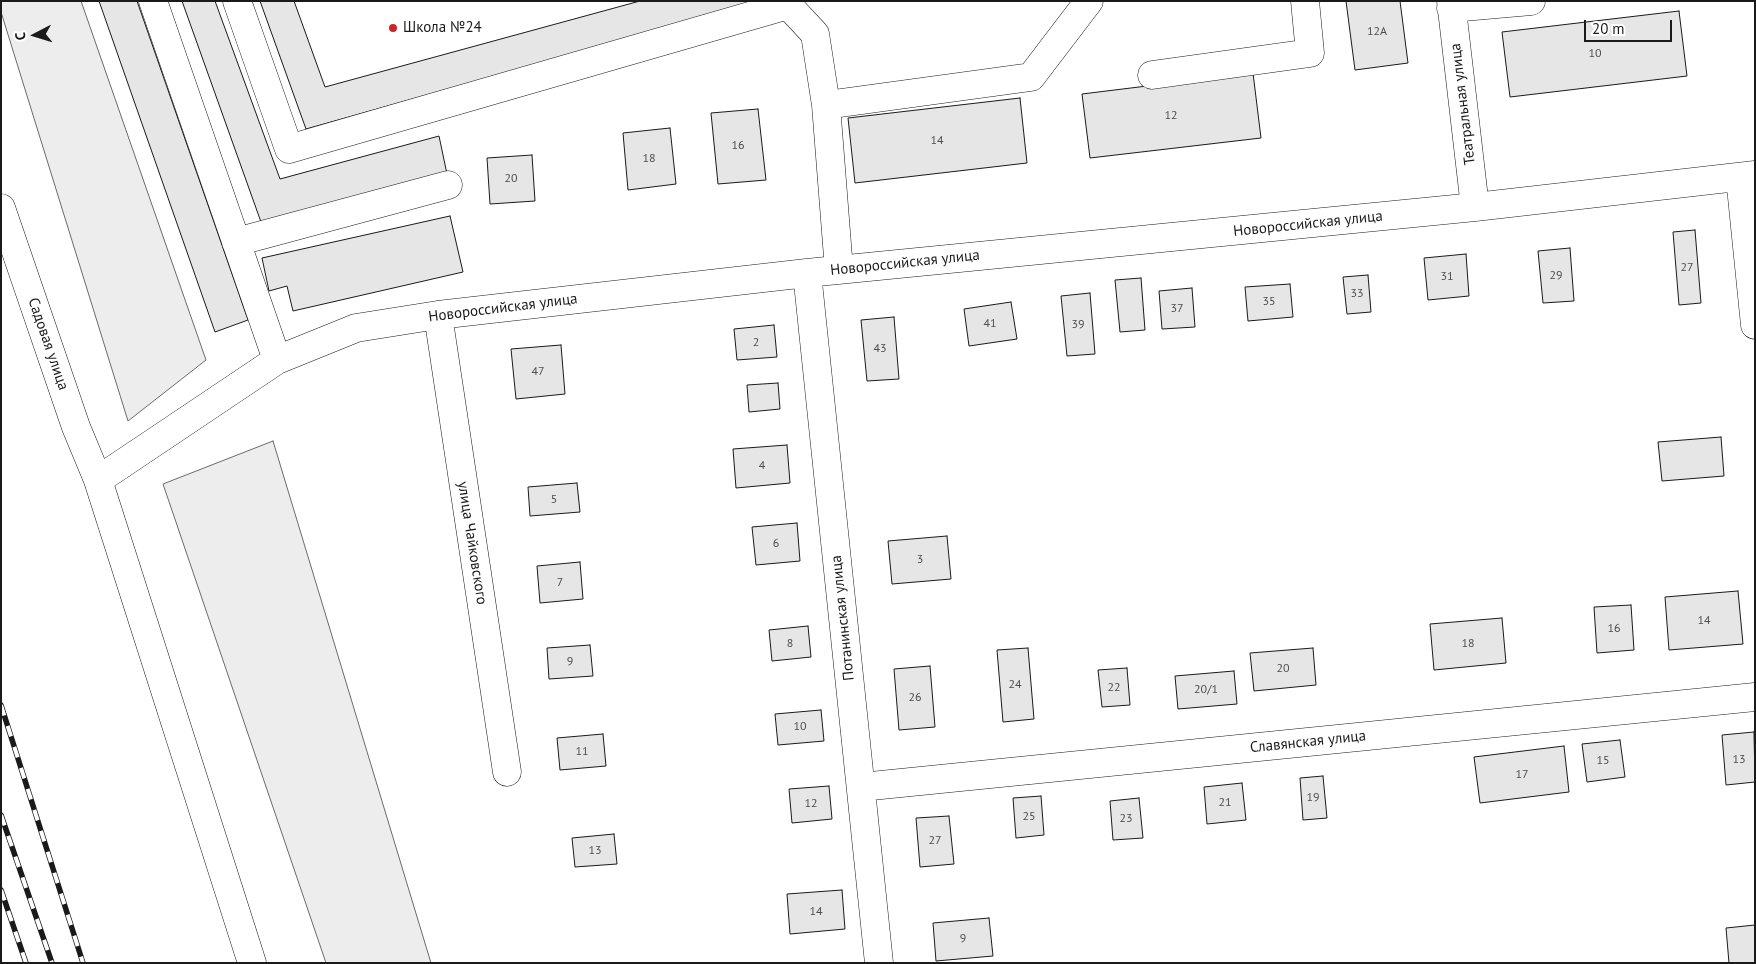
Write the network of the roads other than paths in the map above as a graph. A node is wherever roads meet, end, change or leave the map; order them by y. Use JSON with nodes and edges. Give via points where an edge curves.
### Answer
{"nodes":[{"id":1,"x":153,"y":1,"type":"edge"},
{"id":2,"x":237,"y":1,"type":"edge"},
{"id":3,"x":1089,"y":1,"type":"edge"},
{"id":4,"x":1305,"y":1,"type":"edge"},
{"id":5,"x":1531,"y":1,"type":"edge"},
{"id":6,"x":788,"y":3,"type":"edge"},
{"id":7,"x":1451,"y":5,"type":"edge"},
{"id":8,"x":1152,"y":75,"type":"dead end"},
{"id":9,"x":826,"y":105,"type":"junction"},
{"id":10,"x":1747,"y":176,"type":"edge"},
{"id":11,"x":448,"y":185,"type":"dead end"},
{"id":12,"x":1475,"y":207,"type":"junction"},
{"id":13,"x":1,"y":208,"type":"edge"},
{"id":14,"x":236,"y":242,"type":"junction"},
{"id":15,"x":839,"y":270,"type":"junction"},
{"id":16,"x":807,"y":273,"type":"junction"},
{"id":17,"x":438,"y":315,"type":"junction"},
{"id":18,"x":1755,"y":325,"type":"edge"},
{"id":19,"x":277,"y":360,"type":"junction"},
{"id":20,"x":98,"y":480,"type":"junction"},
{"id":21,"x":1755,"y":697,"type":"edge"},
{"id":22,"x":507,"y":772,"type":"dead end"},
{"id":23,"x":861,"y":787,"type":"junction"},
{"id":24,"x":252,"y":963,"type":"edge"},
{"id":25,"x":880,"y":963,"type":"edge"}],
"edges":[{"from":1,"to":14,"type":"street"},
{"from":2,"to":6,"type":"street","via":[[289,149]]},
{"from":3,"to":9,"type":"street","via":[[1031,77]]},
{"from":4,"to":8,"type":"street","via":[[1310,53]]},
{"from":5,"to":7,"type":"street"},
{"from":6,"to":9,"type":"street","via":[[815,34]]},
{"from":7,"to":12,"type":"street","name":"Театральная улица"},
{"from":9,"to":15,"type":"street"},
{"from":10,"to":12,"type":"street","name":"Новороссийская улица"},
{"from":10,"to":18,"type":"street"},
{"from":11,"to":14,"type":"street"},
{"from":12,"to":15,"type":"street","name":"Новороссийская улица"},
{"from":13,"to":20,"type":"street","name":"Садовая улица","via":[[76,427]]},
{"from":14,"to":19,"type":"street"},
{"from":15,"to":16,"type":"street","name":"Новороссийская улица"},
{"from":16,"to":17,"type":"street","name":"Новороссийская улица"},
{"from":16,"to":23,"type":"street","name":"Потанинская улица"},
{"from":17,"to":19,"type":"street","name":"Новороссийская улица","via":[[356,328]]},
{"from":17,"to":22,"type":"street","name":"улица Чайковского"},
{"from":19,"to":20,"type":"street","name":"Новороссийская улица"},
{"from":20,"to":24,"type":"street","name":"Садовая улица"},
{"from":21,"to":23,"type":"street","name":"Славянская улица"},
{"from":23,"to":25,"type":"street","name":"Потанинская улица"}]}
